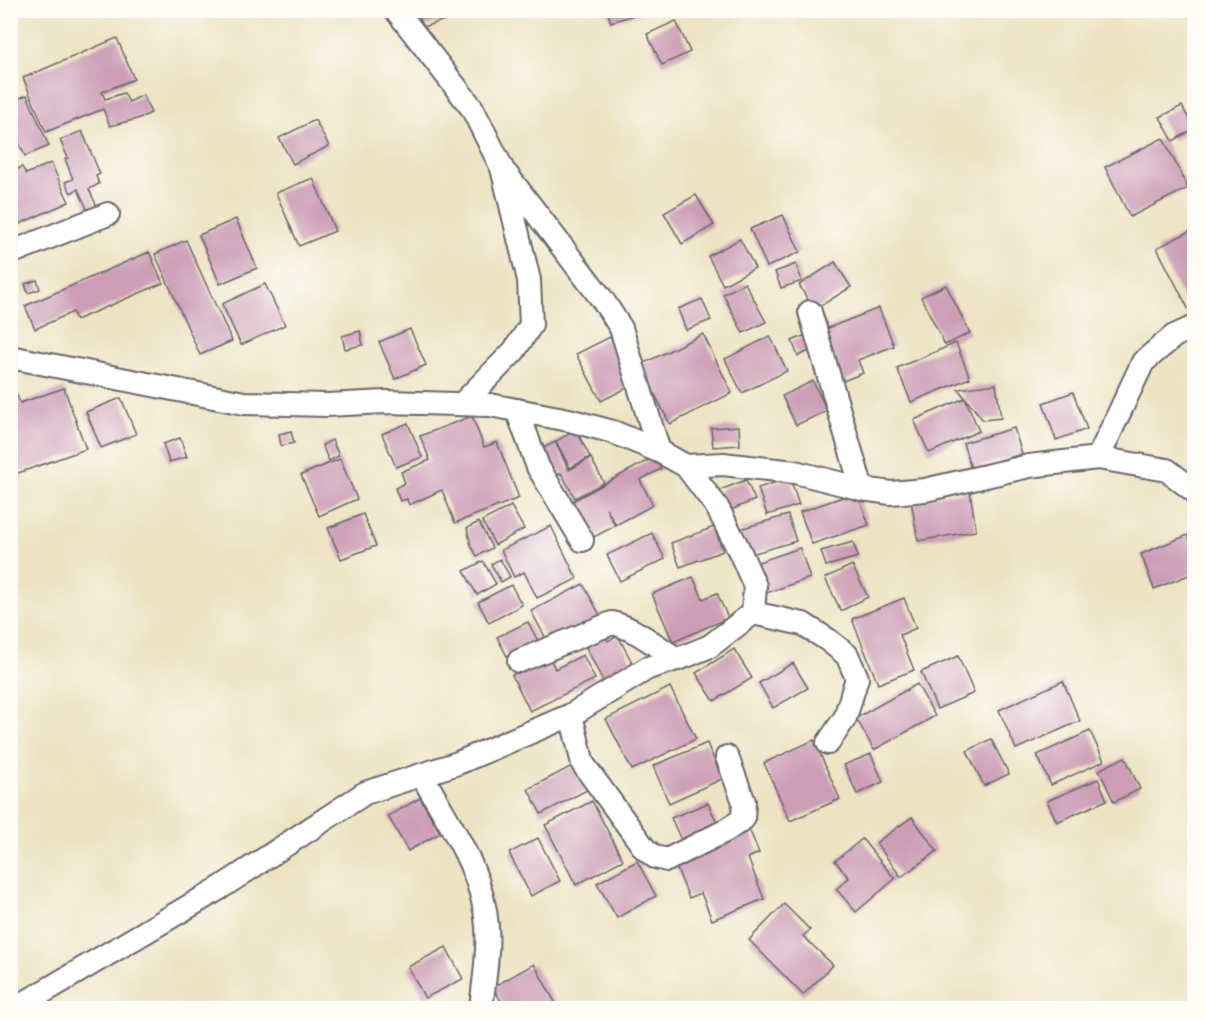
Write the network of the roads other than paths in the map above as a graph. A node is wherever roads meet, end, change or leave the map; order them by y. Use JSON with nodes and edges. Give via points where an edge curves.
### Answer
{"nodes":[{"id":1,"x":396,"y":10,"type":"edge"},
{"id":2,"x":502,"y":168,"type":"junction"},
{"id":3,"x":108,"y":214,"type":"dead end"},
{"id":4,"x":10,"y":253,"type":"edge"},
{"id":5,"x":810,"y":312,"type":"dead end"},
{"id":6,"x":1194,"y":327,"type":"edge"},
{"id":7,"x":10,"y":357,"type":"edge"},
{"id":8,"x":462,"y":404,"type":"junction"},
{"id":9,"x":517,"y":410,"type":"junction"},
{"id":10,"x":659,"y":451,"type":"junction"},
{"id":11,"x":1098,"y":458,"type":"junction"},
{"id":12,"x":686,"y":466,"type":"junction"},
{"id":13,"x":862,"y":489,"type":"junction"},
{"id":14,"x":1194,"y":491,"type":"edge"},
{"id":15,"x":582,"y":540,"type":"dead end"},
{"id":16,"x":753,"y":613,"type":"junction"},
{"id":17,"x":677,"y":659,"type":"junction"},
{"id":18,"x":519,"y":661,"type":"dead end"},
{"id":19,"x":571,"y":715,"type":"junction"},
{"id":20,"x":828,"y":743,"type":"dead end"},
{"id":21,"x":727,"y":758,"type":"dead end"},
{"id":22,"x":422,"y":775,"type":"junction"},
{"id":23,"x":16,"y":1008,"type":"edge"},
{"id":24,"x":481,"y":1008,"type":"edge"}],
"edges":[{"from":1,"to":2,"type":"street","via":[[472,108]]},
{"from":2,"to":8,"type":"street","via":[[529,280],[531,325],[514,351]]},
{"from":2,"to":10,"type":"street","via":[[621,328]]},
{"from":3,"to":4,"type":"street"},
{"from":5,"to":13,"type":"street"},
{"from":6,"to":11,"type":"street","via":[[1174,336],[1143,362]]},
{"from":7,"to":8,"type":"street","via":[[244,403]]},
{"from":8,"to":9,"type":"street"},
{"from":9,"to":10,"type":"street","via":[[613,432]]},
{"from":9,"to":15,"type":"street","via":[[538,467]]},
{"from":10,"to":12,"type":"street"},
{"from":11,"to":13,"type":"street","via":[[1029,466],[925,490],[891,493]]},
{"from":11,"to":14,"type":"street","via":[[1167,470]]},
{"from":12,"to":13,"type":"street","via":[[723,465],[795,472]]},
{"from":12,"to":16,"type":"street","via":[[717,507],[740,552],[755,586]]},
{"from":16,"to":17,"type":"street","via":[[711,646]]},
{"from":16,"to":20,"type":"street","via":[[803,624],[847,655],[857,678],[845,718]]},
{"from":17,"to":18,"type":"street","via":[[612,623]]},
{"from":17,"to":19,"type":"street","via":[[648,668]]},
{"from":19,"to":21,"type":"street","via":[[584,764],[645,849],[661,859],[689,850],[743,819],[744,802]]},
{"from":19,"to":22,"type":"street"},
{"from":22,"to":23,"type":"street","via":[[365,793],[220,888]]},
{"from":22,"to":24,"type":"street","via":[[473,867],[482,898],[487,949]]}]}
